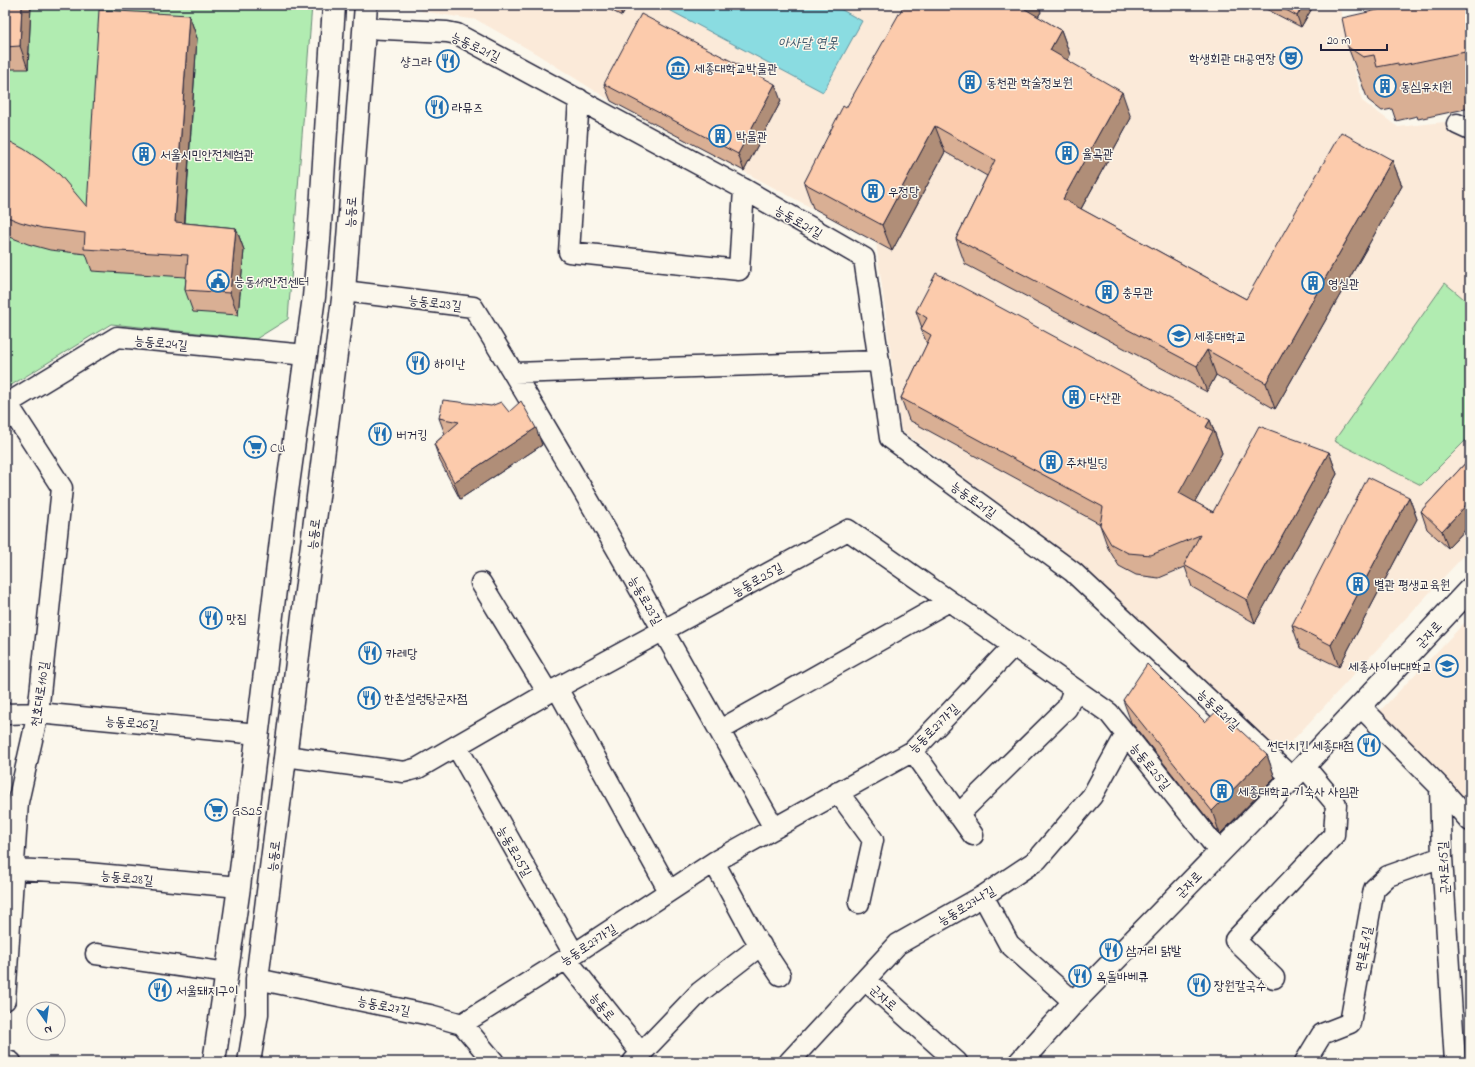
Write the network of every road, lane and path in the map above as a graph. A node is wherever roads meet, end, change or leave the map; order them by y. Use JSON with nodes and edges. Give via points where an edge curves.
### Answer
{"nodes":[{"id":1,"x":334,"y":5,"type":"edge"},
{"id":2,"x":366,"y":5,"type":"edge"},
{"id":3,"x":364,"y":28,"type":"junction"},
{"id":4,"x":579,"y":99,"type":"junction"},
{"id":5,"x":744,"y":189,"type":"junction"},
{"id":6,"x":344,"y":291,"type":"junction"},
{"id":7,"x":306,"y":355,"type":"junction"},
{"id":8,"x":335,"y":358,"type":"junction"},
{"id":9,"x":878,"y":361,"type":"junction"},
{"id":10,"x":514,"y":373,"type":"junction"},
{"id":11,"x":6,"y":404,"type":"edge"},
{"id":12,"x":481,"y":582,"type":"dead end"},
{"id":13,"x":1470,"y":589,"type":"edge"},
{"id":14,"x":950,"y":601,"type":"junction"},
{"id":15,"x":664,"y":630,"type":"junction"},
{"id":16,"x":1013,"y":646,"type":"junction"},
{"id":17,"x":1162,"y":655,"type":"junction"},
{"id":18,"x":1150,"y":674,"type":"edge"},
{"id":19,"x":1074,"y":689,"type":"junction"},
{"id":20,"x":553,"y":691,"type":"junction"},
{"id":21,"x":1129,"y":705,"type":"edge"},
{"id":22,"x":1360,"y":706,"type":"junction"},
{"id":23,"x":38,"y":713,"type":"junction"},
{"id":24,"x":5,"y":714,"type":"edge"},
{"id":25,"x":1121,"y":729,"type":"junction"},
{"id":26,"x":720,"y":730,"type":"junction"},
{"id":27,"x":258,"y":734,"type":"junction"},
{"id":28,"x":457,"y":747,"type":"junction"},
{"id":29,"x":913,"y":751,"type":"junction"},
{"id":30,"x":285,"y":756,"type":"junction"},
{"id":31,"x":1298,"y":772,"type":"junction"},
{"id":32,"x":1440,"y":787,"type":"junction"},
{"id":33,"x":838,"y":792,"type":"junction"},
{"id":34,"x":12,"y":804,"type":"edge"},
{"id":35,"x":958,"y":815,"type":"junction"},
{"id":36,"x":1470,"y":821,"type":"edge"},
{"id":37,"x":774,"y":828,"type":"junction"},
{"id":38,"x":973,"y":835,"type":"dead end"},
{"id":39,"x":1220,"y":851,"type":"junction"},
{"id":40,"x":1442,"y":857,"type":"junction"},
{"id":41,"x":714,"y":862,"type":"junction"},
{"id":42,"x":14,"y":869,"type":"junction"},
{"id":43,"x":239,"y":888,"type":"junction"},
{"id":44,"x":669,"y":891,"type":"junction"},
{"id":45,"x":983,"y":896,"type":"junction"},
{"id":46,"x":859,"y":903,"type":"dead end"},
{"id":47,"x":761,"y":945,"type":"junction"},
{"id":48,"x":96,"y":954,"type":"dead end"},
{"id":49,"x":570,"y":957,"type":"junction"},
{"id":50,"x":227,"y":973,"type":"junction"},
{"id":51,"x":780,"y":974,"type":"dead end"},
{"id":52,"x":1274,"y":978,"type":"dead end"},
{"id":53,"x":257,"y":979,"type":"junction"},
{"id":54,"x":865,"y":980,"type":"junction"},
{"id":55,"x":5,"y":1000,"type":"edge"},
{"id":56,"x":1074,"y":1002,"type":"junction"},
{"id":57,"x":462,"y":1024,"type":"junction"},
{"id":58,"x":637,"y":1058,"type":"edge"},
{"id":59,"x":5,"y":1061,"type":"edge"},
{"id":60,"x":11,"y":1062,"type":"edge"},
{"id":61,"x":214,"y":1062,"type":"edge"},
{"id":62,"x":249,"y":1062,"type":"edge"},
{"id":63,"x":494,"y":1062,"type":"edge"},
{"id":64,"x":789,"y":1062,"type":"edge"},
{"id":65,"x":957,"y":1062,"type":"edge"},
{"id":66,"x":1020,"y":1062,"type":"edge"},
{"id":67,"x":1305,"y":1062,"type":"edge"},
{"id":68,"x":1455,"y":1062,"type":"edge"}],
"edges":[{"from":1,"to":7,"type":"main road","via":[[319,241]]},
{"from":2,"to":3,"type":"main road","name":"능동로"},
{"from":3,"to":4,"type":"street","name":"능동로21길","via":[[457,34]]},
{"from":3,"to":6,"type":"main road","name":"능동로"},
{"from":4,"to":5,"type":"street","name":"능동로21길"},
{"from":4,"to":5,"type":"street","via":[[569,252],[739,270]]},
{"from":5,"to":9,"type":"street","name":"능동로21길","via":[[864,258]]},
{"from":6,"to":8,"type":"main road","name":"능동로"},
{"from":6,"to":10,"type":"street","name":"능동로23길","via":[[473,307]]},
{"from":7,"to":8,"type":"main road","name":"능동로24길"},
{"from":7,"to":11,"type":"street","name":"능동로24길","via":[[117,337]]},
{"from":7,"to":27,"type":"main road"},
{"from":8,"to":30,"type":"main road","name":"능동로"},
{"from":9,"to":10,"type":"street"},
{"from":9,"to":17,"type":"street","name":"능동로21길","via":[[890,438],[1073,572]]},
{"from":10,"to":15,"type":"street","name":"능동로23길"},
{"from":11,"to":23,"type":"street","name":"천호대로110길","via":[[62,488]]},
{"from":12,"to":20,"type":"street"},
{"from":13,"to":22,"type":"main road","name":"군자로"},
{"from":14,"to":15,"type":"street","name":"능동로25길","via":[[848,530]]},
{"from":14,"to":16,"type":"street","name":"능동로25길"},
{"from":14,"to":26,"type":"street"},
{"from":15,"to":20,"type":"street","name":"능동로25길"},
{"from":15,"to":26,"type":"street","name":"능동로23길"},
{"from":16,"to":19,"type":"street","name":"능동로25길"},
{"from":16,"to":29,"type":"street","name":"능동로27가길"},
{"from":17,"to":18,"type":"street"},
{"from":17,"to":31,"type":"street","name":"능동로21길"},
{"from":19,"to":25,"type":"street","name":"능동로25길","via":[[1109,712]]},
{"from":19,"to":35,"type":"street","via":[[1067,708]]},
{"from":20,"to":28,"type":"street","name":"능동로25길"},
{"from":20,"to":44,"type":"street"},
{"from":21,"to":25,"type":"street","name":"능동로27나길"},
{"from":22,"to":31,"type":"main road","name":"군자로"},
{"from":22,"to":32,"type":"street"},
{"from":23,"to":24,"type":"street","name":"능동로26길"},
{"from":23,"to":27,"type":"street","name":"능동로26길"},
{"from":23,"to":34,"type":"street","name":"천호대로110길"},
{"from":25,"to":39,"type":"street","name":"능동로25길"},
{"from":25,"to":45,"type":"street","name":"능동로27나길","via":[[1092,796],[1038,860]]},
{"from":26,"to":37,"type":"street","name":"능동로23길"},
{"from":27,"to":43,"type":"main road"},
{"from":28,"to":30,"type":"street","name":"능동로25길","via":[[418,768],[404,772]]},
{"from":28,"to":49,"type":"street","name":"능동로25길"},
{"from":29,"to":33,"type":"street","name":"능동로27가길"},
{"from":29,"to":35,"type":"street"},
{"from":30,"to":53,"type":"main road","name":"능동로"},
{"from":31,"to":39,"type":"main road","name":"군자로"},
{"from":31,"to":52,"type":"street","via":[[1336,804],[1334,835],[1235,940]]},
{"from":32,"to":36,"type":"street"},
{"from":32,"to":40,"type":"street","name":"군자로15길"},
{"from":33,"to":37,"type":"street","name":"능동로27가길"},
{"from":33,"to":46,"type":"street","via":[[873,840]]},
{"from":34,"to":42,"type":"street","name":"천호대로110길"},
{"from":35,"to":38,"type":"street"},
{"from":37,"to":41,"type":"street","name":"능동로27가길"},
{"from":39,"to":56,"type":"main road","name":"군자로"},
{"from":40,"to":67,"type":"street","name":"면목로1길","via":[[1388,876],[1374,889],[1350,1023],[1322,1034]]},
{"from":40,"to":68,"type":"street","name":"군자로15길"},
{"from":41,"to":44,"type":"street","name":"능동로27가길"},
{"from":41,"to":47,"type":"street"},
{"from":42,"to":43,"type":"street","name":"능동로28길","via":[[76,872]]},
{"from":42,"to":55,"type":"street","name":"천호대로110길"},
{"from":43,"to":50,"type":"main road"},
{"from":44,"to":49,"type":"street","name":"능동로27가길"},
{"from":45,"to":54,"type":"street","name":"능동로27나길","via":[[898,944]]},
{"from":45,"to":56,"type":"street","via":[[1009,944]]},
{"from":47,"to":51,"type":"street"},
{"from":47,"to":58,"type":"street","via":[[700,992]]},
{"from":48,"to":50,"type":"street"},
{"from":49,"to":57,"type":"street","name":"능동로27가길"},
{"from":49,"to":58,"type":"street","name":"능동로"},
{"from":50,"to":61,"type":"main road"},
{"from":53,"to":57,"type":"street","name":"능동로27길"},
{"from":53,"to":62,"type":"main road","name":"능동로","via":[[257,1014]]},
{"from":54,"to":64,"type":"street","name":"능동로27나길"},
{"from":54,"to":65,"type":"street","name":"군자로"},
{"from":56,"to":66,"type":"main road","name":"군자로"},
{"from":57,"to":63,"type":"street"},
{"from":59,"to":60,"type":"street"}]}
